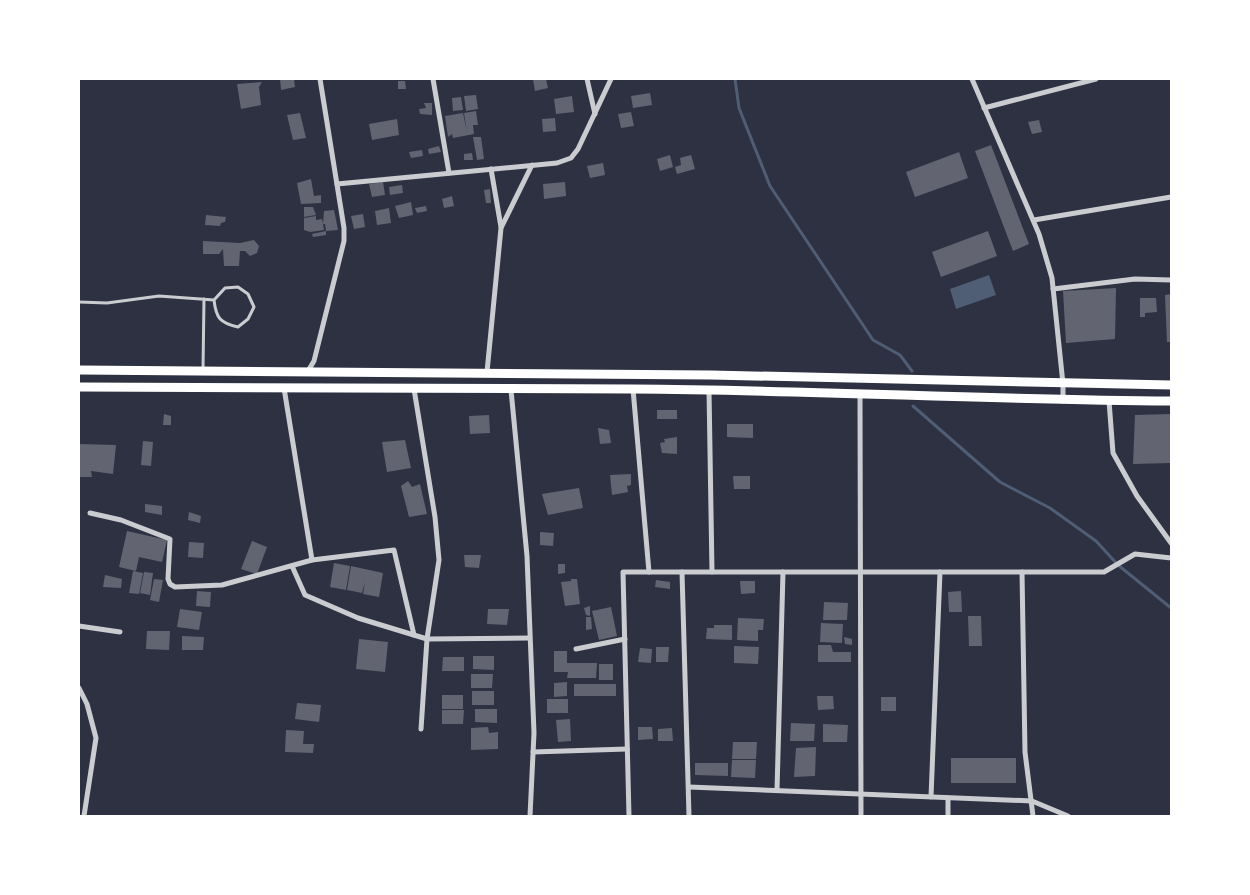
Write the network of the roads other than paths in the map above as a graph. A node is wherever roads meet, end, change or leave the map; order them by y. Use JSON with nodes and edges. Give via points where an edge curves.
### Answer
{"nodes":[{"id":1,"x":320,"y":79,"type":"edge"},
{"id":2,"x":432,"y":79,"type":"edge"},
{"id":3,"x":587,"y":79,"type":"edge"},
{"id":4,"x":612,"y":79,"type":"edge"},
{"id":5,"x":972,"y":79,"type":"edge"},
{"id":6,"x":1096,"y":79,"type":"edge"},
{"id":7,"x":984,"y":108,"type":"junction"},
{"id":8,"x":596,"y":114,"type":"junction"},
{"id":9,"x":532,"y":166,"type":"junction"},
{"id":10,"x":491,"y":169,"type":"junction"},
{"id":11,"x":449,"y":173,"type":"junction"},
{"id":12,"x":337,"y":184,"type":"junction"},
{"id":13,"x":1171,"y":196,"type":"edge"},
{"id":14,"x":1034,"y":220,"type":"junction"},
{"id":15,"x":501,"y":228,"type":"junction"},
{"id":16,"x":1171,"y":280,"type":"edge"},
{"id":17,"x":1053,"y":289,"type":"junction"},
{"id":18,"x":204,"y":299,"type":"junction"},
{"id":19,"x":214,"y":300,"type":"junction"},
{"id":20,"x":79,"y":302,"type":"edge"},
{"id":21,"x":79,"y":370,"type":"edge"},
{"id":22,"x":203,"y":370,"type":"junction"},
{"id":23,"x":308,"y":371,"type":"junction"},
{"id":24,"x":487,"y":372,"type":"junction"},
{"id":25,"x":1063,"y":384,"type":"junction"},
{"id":26,"x":1171,"y":386,"type":"edge"},
{"id":27,"x":79,"y":387,"type":"edge"},
{"id":28,"x":284,"y":388,"type":"junction"},
{"id":29,"x":414,"y":388,"type":"junction"},
{"id":30,"x":633,"y":389,"type":"junction"},
{"id":31,"x":511,"y":390,"type":"junction"},
{"id":32,"x":709,"y":390,"type":"junction"},
{"id":33,"x":860,"y":393,"type":"junction"},
{"id":34,"x":1063,"y":401,"type":"junction"},
{"id":35,"x":1109,"y":402,"type":"junction"},
{"id":36,"x":1171,"y":402,"type":"edge"},
{"id":37,"x":90,"y":513,"type":"dead end"},
{"id":38,"x":1171,"y":543,"type":"edge"},
{"id":39,"x":1171,"y":558,"type":"edge"},
{"id":40,"x":312,"y":560,"type":"junction"},
{"id":41,"x":292,"y":566,"type":"junction"},
{"id":42,"x":649,"y":572,"type":"junction"},
{"id":43,"x":682,"y":572,"type":"junction"},
{"id":44,"x":712,"y":572,"type":"junction"},
{"id":45,"x":783,"y":572,"type":"junction"},
{"id":46,"x":862,"y":572,"type":"junction"},
{"id":47,"x":940,"y":572,"type":"junction"},
{"id":48,"x":1022,"y":572,"type":"junction"},
{"id":49,"x":79,"y":626,"type":"edge"},
{"id":50,"x":120,"y":632,"type":"dead end"},
{"id":51,"x":414,"y":635,"type":"junction"},
{"id":52,"x":529,"y":638,"type":"junction"},
{"id":53,"x":427,"y":639,"type":"junction"},
{"id":54,"x":625,"y":639,"type":"junction"},
{"id":55,"x":576,"y":649,"type":"dead end"},
{"id":56,"x":79,"y":688,"type":"edge"},
{"id":57,"x":421,"y":729,"type":"dead end"},
{"id":58,"x":627,"y":749,"type":"junction"},
{"id":59,"x":533,"y":752,"type":"junction"},
{"id":60,"x":689,"y":787,"type":"junction"},
{"id":61,"x":777,"y":790,"type":"junction"},
{"id":62,"x":862,"y":794,"type":"junction"},
{"id":63,"x":931,"y":797,"type":"junction"},
{"id":64,"x":948,"y":798,"type":"junction"},
{"id":65,"x":1032,"y":801,"type":"junction"},
{"id":66,"x":84,"y":816,"type":"edge"},
{"id":67,"x":530,"y":816,"type":"edge"},
{"id":68,"x":629,"y":816,"type":"edge"},
{"id":69,"x":689,"y":816,"type":"edge"},
{"id":70,"x":861,"y":816,"type":"edge"},
{"id":71,"x":948,"y":816,"type":"edge"},
{"id":72,"x":1032,"y":816,"type":"edge"},
{"id":73,"x":1068,"y":816,"type":"edge"}],
"edges":[{"from":1,"to":12,"type":"street"},
{"from":2,"to":11,"type":"street"},
{"from":3,"to":8,"type":"street"},
{"from":4,"to":8,"type":"street"},
{"from":5,"to":7,"type":"street"},
{"from":6,"to":7,"type":"street"},
{"from":7,"to":14,"type":"street"},
{"from":8,"to":9,"type":"street","via":[[571,158]]},
{"from":9,"to":10,"type":"street"},
{"from":9,"to":15,"type":"street"},
{"from":10,"to":11,"type":"street"},
{"from":10,"to":15,"type":"street"},
{"from":11,"to":12,"type":"street"},
{"from":12,"to":23,"type":"street","via":[[344,242],[314,361]]},
{"from":13,"to":14,"type":"street"},
{"from":14,"to":17,"type":"street"},
{"from":15,"to":24,"type":"street"},
{"from":16,"to":17,"type":"street","via":[[1135,279]]},
{"from":17,"to":25,"type":"street"},
{"from":18,"to":19,"type":"lane"},
{"from":18,"to":20,"type":"lane","via":[[159,296],[108,303]]},
{"from":18,"to":22,"type":"lane"},
{"from":19,"to":19,"type":"lane","via":[[225,288],[238,287],[248,294],[254,307],[248,319],[238,326],[225,324],[215,312]]},
{"from":21,"to":22,"type":"main road"},
{"from":22,"to":23,"type":"main road"},
{"from":23,"to":24,"type":"main road"},
{"from":24,"to":25,"type":"main road"},
{"from":25,"to":26,"type":"main road"},
{"from":25,"to":34,"type":"street"},
{"from":27,"to":28,"type":"main road"},
{"from":28,"to":29,"type":"main road"},
{"from":28,"to":40,"type":"street"},
{"from":29,"to":31,"type":"main road"},
{"from":29,"to":53,"type":"street","via":[[438,539],[437,577]]},
{"from":30,"to":31,"type":"main road"},
{"from":30,"to":32,"type":"main road"},
{"from":30,"to":42,"type":"street"},
{"from":31,"to":52,"type":"street","via":[[524,522]]},
{"from":32,"to":33,"type":"main road"},
{"from":32,"to":44,"type":"street"},
{"from":33,"to":34,"type":"main road"},
{"from":33,"to":46,"type":"street"},
{"from":34,"to":35,"type":"main road"},
{"from":35,"to":36,"type":"main road"},
{"from":35,"to":38,"type":"street","via":[[1113,453],[1137,496]]},
{"from":37,"to":41,"type":"street","via":[[121,520],[170,538],[168,579],[174,587],[222,585]]},
{"from":39,"to":48,"type":"street","via":[[1135,554],[1104,572]]},
{"from":40,"to":41,"type":"street"},
{"from":40,"to":51,"type":"street","via":[[394,550]]},
{"from":41,"to":51,"type":"street","via":[[305,595],[358,618]]},
{"from":42,"to":43,"type":"street"},
{"from":42,"to":54,"type":"street","via":[[623,572]]},
{"from":43,"to":44,"type":"street"},
{"from":43,"to":60,"type":"street"},
{"from":44,"to":45,"type":"street"},
{"from":45,"to":46,"type":"street"},
{"from":45,"to":61,"type":"street"},
{"from":46,"to":47,"type":"street"},
{"from":46,"to":62,"type":"street"},
{"from":47,"to":48,"type":"street"},
{"from":47,"to":63,"type":"street"},
{"from":48,"to":65,"type":"street","via":[[1025,752]]},
{"from":49,"to":50,"type":"street"},
{"from":51,"to":53,"type":"street"},
{"from":52,"to":53,"type":"street"},
{"from":52,"to":59,"type":"street"},
{"from":53,"to":57,"type":"street"},
{"from":54,"to":55,"type":"street"},
{"from":54,"to":58,"type":"street"},
{"from":56,"to":66,"type":"street","via":[[96,738]]},
{"from":58,"to":59,"type":"street"},
{"from":58,"to":68,"type":"street"},
{"from":59,"to":67,"type":"street"},
{"from":60,"to":61,"type":"street"},
{"from":60,"to":69,"type":"street"},
{"from":61,"to":62,"type":"street"},
{"from":62,"to":63,"type":"street"},
{"from":62,"to":70,"type":"street"},
{"from":63,"to":64,"type":"street"},
{"from":64,"to":65,"type":"street"},
{"from":64,"to":71,"type":"street"},
{"from":65,"to":72,"type":"street"},
{"from":65,"to":73,"type":"street"}]}
